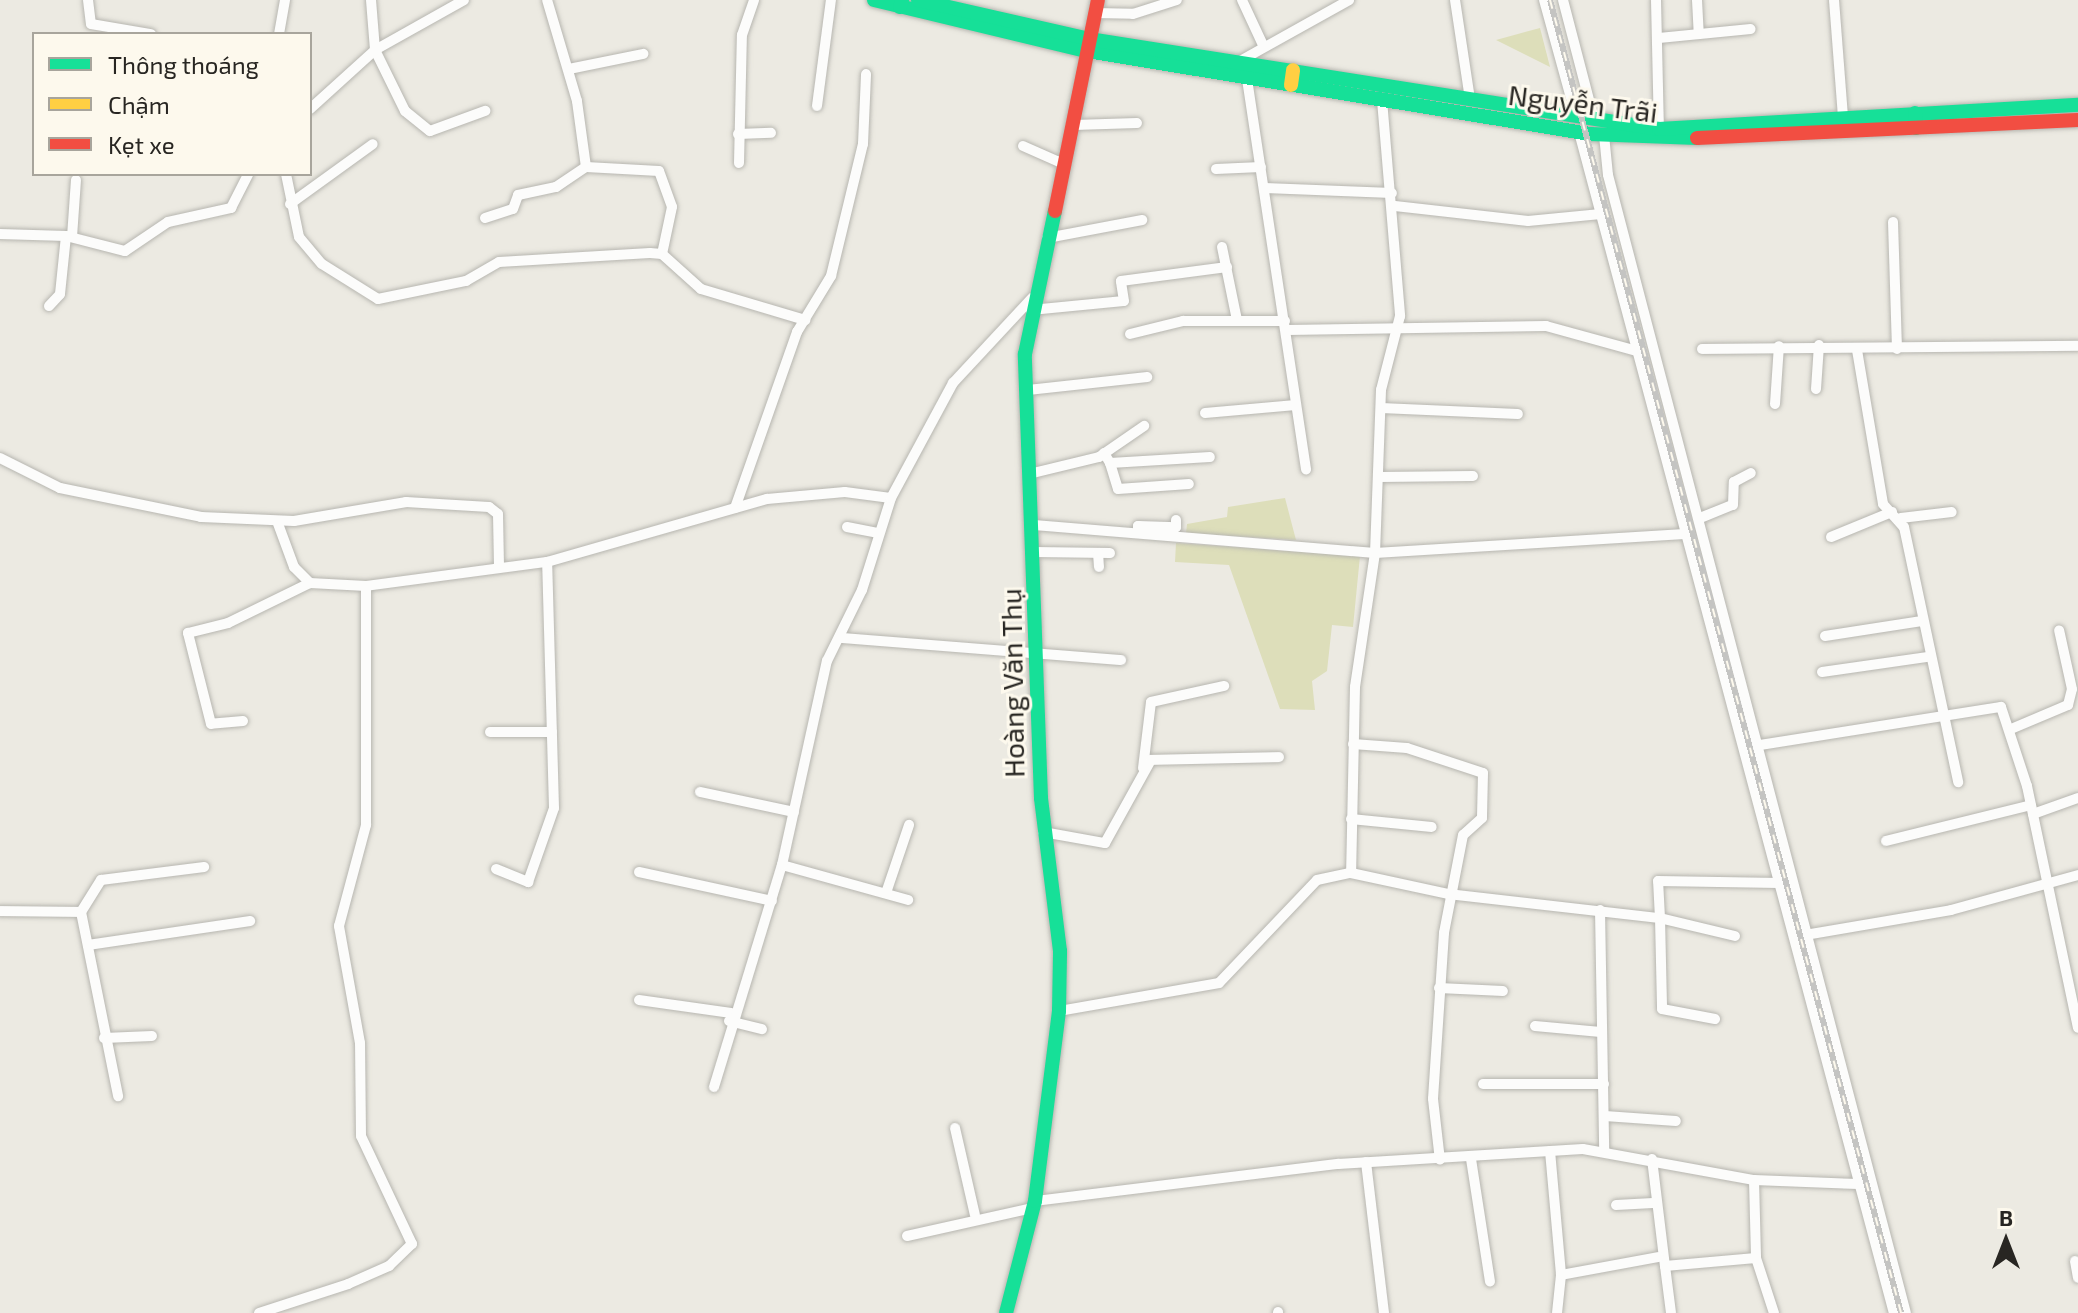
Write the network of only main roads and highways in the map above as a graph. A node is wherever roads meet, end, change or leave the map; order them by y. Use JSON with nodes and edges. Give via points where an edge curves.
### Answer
{"nodes":[{"id":1,"x":874,"y":0,"type":"edge"},
{"id":2,"x":918,"y":0,"type":"edge"},
{"id":3,"x":901,"y":3,"type":"edge"},
{"id":4,"x":1096,"y":6,"type":"edge"},
{"id":5,"x":1088,"y":45,"type":"junction"},
{"id":6,"x":1292,"y":78,"type":"junction"},
{"id":7,"x":2078,"y":105,"type":"edge"},
{"id":8,"x":1915,"y":120,"type":"junction"},
{"id":9,"x":2078,"y":120,"type":"edge"},
{"id":10,"x":1006,"y":1313,"type":"edge"}],
"edges":[{"from":1,"to":3,"type":"main road"},
{"from":2,"to":5,"type":"main road"},
{"from":3,"to":5,"type":"main road"},
{"from":4,"to":5,"type":"main road","name":"Hoàng Văn Thụ"},
{"from":5,"to":6,"type":"main road","name":"Nguyễn Trãi","via":[[1240,61]]},
{"from":5,"to":6,"type":"main road","name":"Nguyễn Trãi","via":[[1247,79]]},
{"from":5,"to":10,"type":"main road","name":"Hoàng Văn Thụ","via":[[1066,165],[1030,304],[1028,390],[1043,832],[1060,951],[1059,1011],[1034,1204]]},
{"from":6,"to":8,"type":"main road","name":"Nguyễn Trãi","via":[[1659,129],[1843,118]]},
{"from":6,"to":8,"type":"main road","name":"Nguyễn Trãi","via":[[1382,100],[1660,140]]},
{"from":7,"to":8,"type":"main road","name":"Nguyễn Trãi"},
{"from":8,"to":9,"type":"main road","name":"Nguyễn Trãi"}]}
